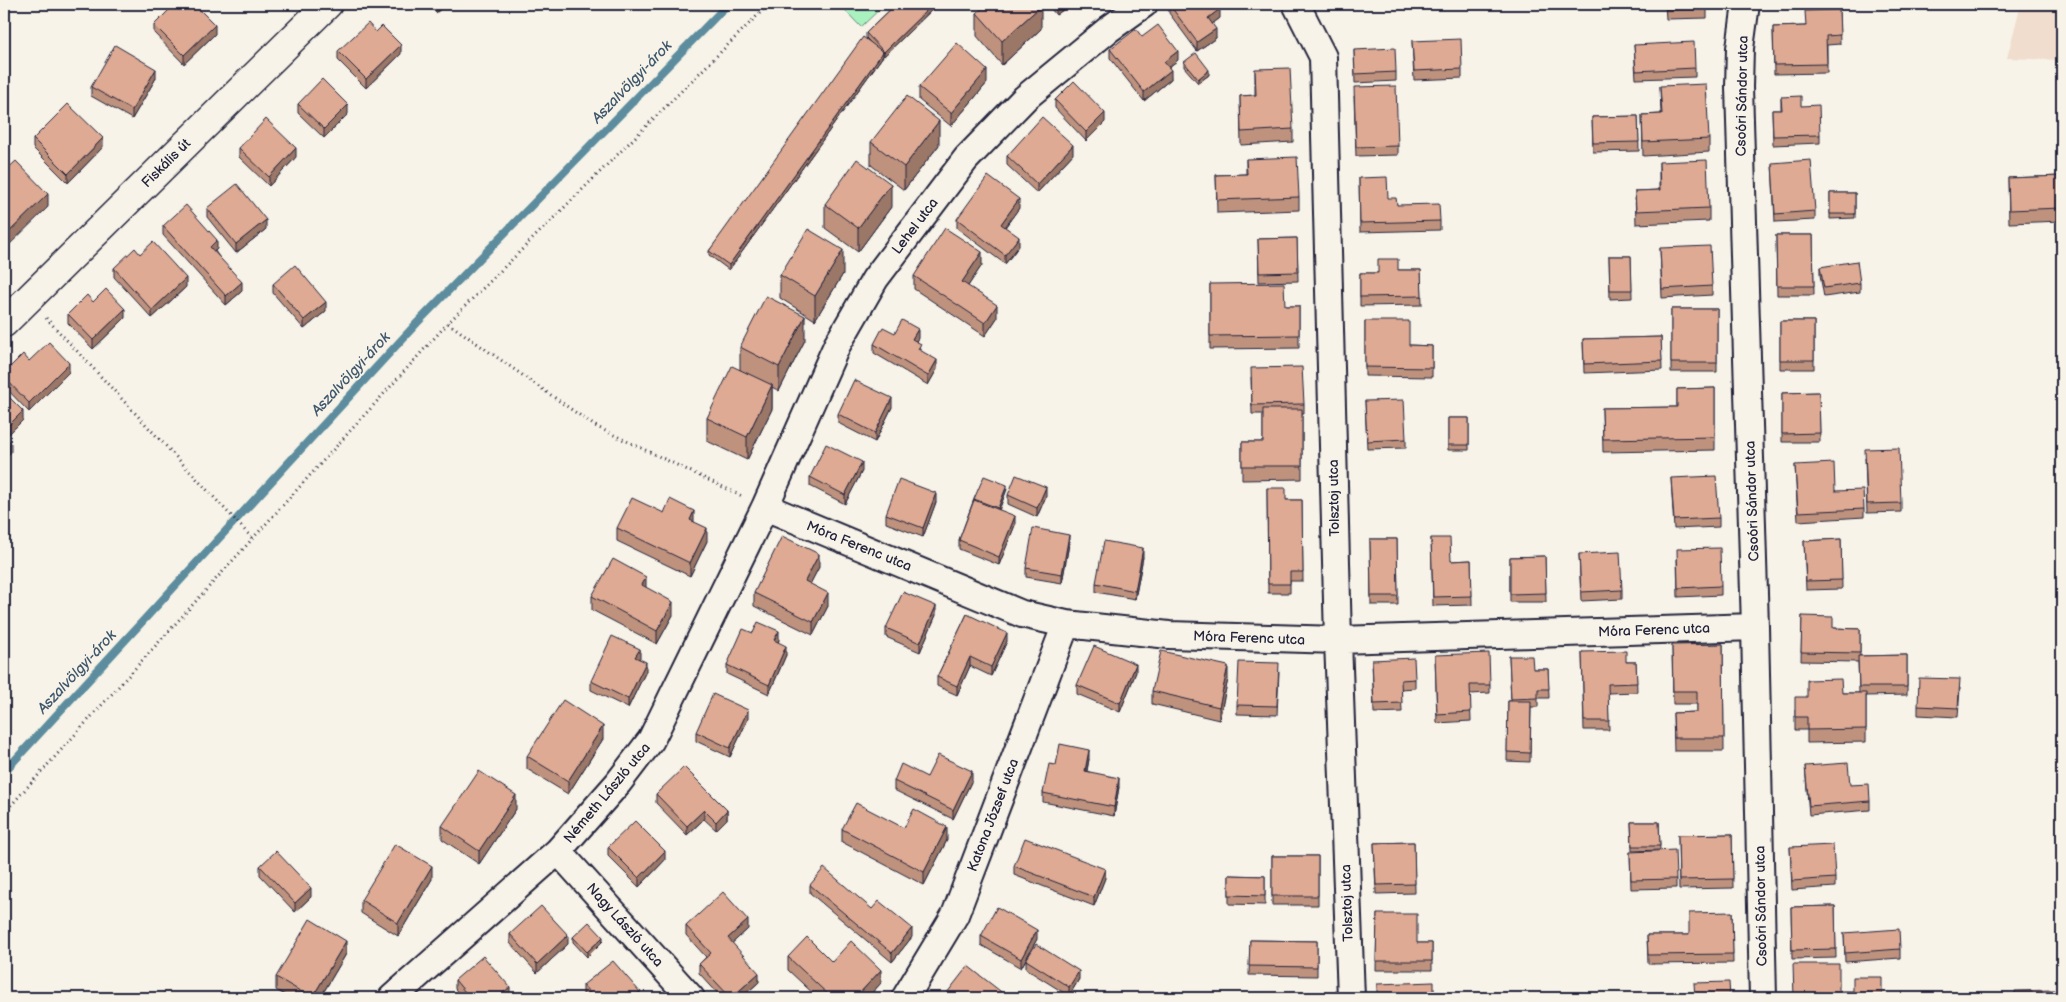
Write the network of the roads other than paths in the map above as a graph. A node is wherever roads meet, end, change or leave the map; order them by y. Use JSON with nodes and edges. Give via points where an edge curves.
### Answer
{"nodes":[{"id":1,"x":328,"y":4,"type":"edge"},
{"id":2,"x":1144,"y":4,"type":"edge"},
{"id":3,"x":1296,"y":4,"type":"edge"},
{"id":4,"x":1746,"y":4,"type":"edge"},
{"id":5,"x":13,"y":308,"type":"edge"},
{"id":6,"x":765,"y":507,"type":"junction"},
{"id":7,"x":1066,"y":624,"type":"junction"},
{"id":8,"x":1755,"y":627,"type":"junction"},
{"id":9,"x":1338,"y":640,"type":"junction"},
{"id":10,"x":558,"y":851,"type":"junction"},
{"id":11,"x":392,"y":998,"type":"edge"},
{"id":12,"x":691,"y":998,"type":"edge"},
{"id":13,"x":905,"y":998,"type":"edge"},
{"id":14,"x":1351,"y":998,"type":"edge"},
{"id":15,"x":1763,"y":998,"type":"edge"}],
"edges":[{"from":1,"to":5,"type":"street","name":"Fiskális út"},
{"from":2,"to":6,"type":"street","name":"Lehel utca","via":[[1026,98],[966,159],[875,279],[838,345]]},
{"from":3,"to":9,"type":"street","name":"Tolsztoj utca","via":[[1323,57]]},
{"from":4,"to":8,"type":"street","name":"Csoóri Sándor utca","via":[[1739,87]]},
{"from":6,"to":7,"type":"street","name":"Móra Ferenc utca","via":[[1022,614]]},
{"from":6,"to":10,"type":"street","name":"Németh László utca","via":[[651,740]]},
{"from":7,"to":9,"type":"street","name":"Móra Ferenc utca","via":[[1169,635]]},
{"from":7,"to":13,"type":"street","name":"Katona József utca","via":[[955,916]]},
{"from":8,"to":9,"type":"street","name":"Móra Ferenc utca"},
{"from":8,"to":15,"type":"street","name":"Csoóri Sándor utca"},
{"from":9,"to":14,"type":"street","name":"Tolsztoj utca"},
{"from":10,"to":11,"type":"street","name":"Németh László utca"},
{"from":10,"to":12,"type":"street","name":"Nagy László utca"}]}
